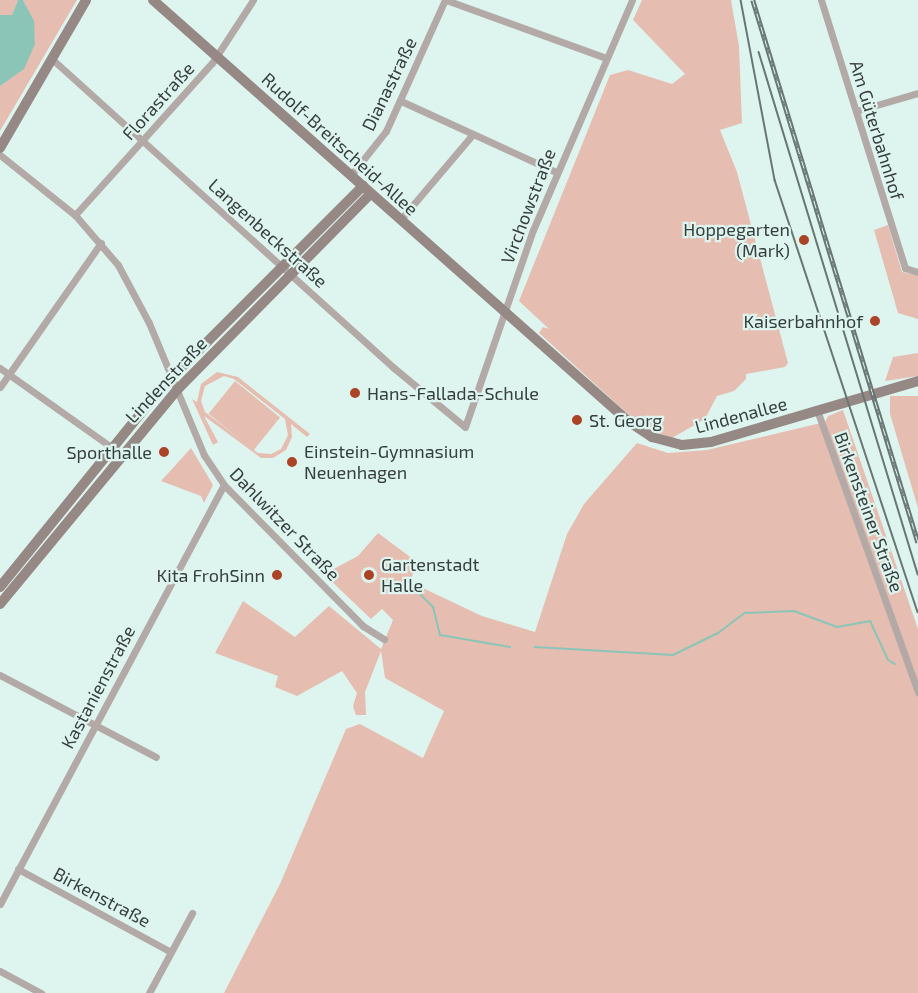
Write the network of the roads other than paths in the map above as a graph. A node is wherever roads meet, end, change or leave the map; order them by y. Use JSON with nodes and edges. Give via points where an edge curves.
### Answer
{"nodes":[{"id":1,"x":86,"y":0,"type":"edge"},
{"id":2,"x":153,"y":0,"type":"edge"},
{"id":3,"x":253,"y":0,"type":"edge"},
{"id":4,"x":446,"y":0,"type":"edge"},
{"id":5,"x":632,"y":0,"type":"edge"},
{"id":6,"x":821,"y":0,"type":"edge"},
{"id":7,"x":217,"y":57,"type":"junction"},
{"id":8,"x":52,"y":58,"type":"junction"},
{"id":9,"x":606,"y":58,"type":"junction"},
{"id":10,"x":918,"y":93,"type":"edge"},
{"id":11,"x":401,"y":101,"type":"junction"},
{"id":12,"x":856,"y":111,"type":"junction"},
{"id":13,"x":473,"y":134,"type":"junction"},
{"id":14,"x":143,"y":140,"type":"junction"},
{"id":15,"x":0,"y":148,"type":"edge"},
{"id":16,"x":0,"y":155,"type":"edge"},
{"id":17,"x":556,"y":172,"type":"junction"},
{"id":18,"x":351,"y":175,"type":"junction"},
{"id":19,"x":367,"y":189,"type":"junction"},
{"id":20,"x":75,"y":215,"type":"junction"},
{"id":21,"x":401,"y":219,"type":"junction"},
{"id":22,"x":101,"y":243,"type":"junction"},
{"id":23,"x":288,"y":271,"type":"junction"},
{"id":24,"x":918,"y":272,"type":"edge"},
{"id":25,"x":506,"y":312,"type":"junction"},
{"id":26,"x":0,"y":368,"type":"edge"},
{"id":27,"x":9,"y":374,"type":"junction"},
{"id":28,"x":172,"y":378,"type":"junction"},
{"id":29,"x":918,"y":381,"type":"edge"},
{"id":30,"x":0,"y":387,"type":"edge"},
{"id":31,"x":177,"y":390,"type":"junction"},
{"id":32,"x":817,"y":410,"type":"junction"},
{"id":33,"x":465,"y":428,"type":"joint"},
{"id":34,"x":117,"y":451,"type":"junction"},
{"id":35,"x":224,"y":485,"type":"junction"},
{"id":36,"x":0,"y":588,"type":"edge"},
{"id":37,"x":0,"y":604,"type":"edge"},
{"id":38,"x":384,"y":639,"type":"dead end"},
{"id":39,"x":0,"y":675,"type":"edge"},
{"id":40,"x":918,"y":692,"type":"edge"},
{"id":41,"x":95,"y":724,"type":"junction"},
{"id":42,"x":156,"y":757,"type":"dead end"},
{"id":43,"x":18,"y":869,"type":"junction"},
{"id":44,"x":0,"y":904,"type":"edge"},
{"id":45,"x":192,"y":913,"type":"dead end"},
{"id":46,"x":171,"y":952,"type":"junction"},
{"id":47,"x":0,"y":971,"type":"edge"},
{"id":48,"x":41,"y":993,"type":"edge"},
{"id":49,"x":149,"y":993,"type":"edge"}],
"edges":[{"from":1,"to":8,"type":"street"},
{"from":2,"to":7,"type":"street","name":"Rudolf-Breitscheid-Allee"},
{"from":3,"to":7,"type":"street","name":"Florastraße"},
{"from":4,"to":9,"type":"street"},
{"from":4,"to":11,"type":"street","name":"Dianastraße"},
{"from":5,"to":9,"type":"street","name":"Virchowstraße"},
{"from":6,"to":12,"type":"street","name":"Am Güterbahnhof"},
{"from":7,"to":14,"type":"street","name":"Florastraße"},
{"from":7,"to":18,"type":"street","name":"Rudolf-Breitscheid-Allee"},
{"from":8,"to":14,"type":"street","name":"Langenbeckstraße"},
{"from":8,"to":15,"type":"street"},
{"from":9,"to":17,"type":"street","name":"Virchowstraße"},
{"from":10,"to":12,"type":"street"},
{"from":11,"to":13,"type":"street"},
{"from":11,"to":18,"type":"street","name":"Dianastraße","via":[[380,140]]},
{"from":12,"to":24,"type":"street","name":"Am Güterbahnhof","via":[[905,268]]},
{"from":13,"to":17,"type":"street"},
{"from":13,"to":21,"type":"street"},
{"from":14,"to":20,"type":"street","name":"Florastraße"},
{"from":14,"to":23,"type":"street","name":"Langenbeckstraße"},
{"from":16,"to":20,"type":"street","name":"Dahlwitzer Straße"},
{"from":17,"to":25,"type":"street","name":"Virchowstraße"},
{"from":18,"to":19,"type":"street","name":"Rudolf-Breitscheid-Allee"},
{"from":19,"to":21,"type":"street","name":"Rudolf-Breitscheid-Allee"},
{"from":19,"to":23,"type":"street","name":"Lindenstraße"},
{"from":20,"to":22,"type":"street","name":"Dahlwitzer Straße"},
{"from":21,"to":25,"type":"street","name":"Rudolf-Breitscheid-Allee"},
{"from":22,"to":27,"type":"street"},
{"from":22,"to":28,"type":"street","name":"Dahlwitzer Straße","via":[[138,301]]},
{"from":23,"to":28,"type":"street","name":"Lindenstraße"},
{"from":23,"to":31,"type":"street","name":"Lindenstraße"},
{"from":23,"to":33,"type":"street","name":"Langenbeckstraße"},
{"from":25,"to":32,"type":"street","name":"Lindenallee","via":[[628,421],[659,440],[703,443]]},
{"from":25,"to":33,"type":"street","name":"Virchowstraße"},
{"from":26,"to":27,"type":"street"},
{"from":27,"to":30,"type":"street"},
{"from":27,"to":34,"type":"street"},
{"from":28,"to":31,"type":"street","name":"Dahlwitzer Straße"},
{"from":28,"to":34,"type":"street","name":"Lindenstraße"},
{"from":29,"to":32,"type":"street","name":"Lindenallee"},
{"from":31,"to":34,"type":"street","name":"Lindenstraße"},
{"from":31,"to":35,"type":"street","name":"Dahlwitzer Straße","via":[[204,455]]},
{"from":32,"to":40,"type":"street","name":"Birkensteiner Straße"},
{"from":34,"to":36,"type":"street","name":"Lindenstraße"},
{"from":34,"to":37,"type":"street","name":"Lindenstraße"},
{"from":35,"to":38,"type":"street","name":"Dahlwitzer Straße","via":[[261,527],[363,626]]},
{"from":35,"to":41,"type":"street","name":"Kastanienstraße"},
{"from":39,"to":41,"type":"street"},
{"from":41,"to":42,"type":"street"},
{"from":41,"to":43,"type":"street","name":"Kastanienstraße"},
{"from":43,"to":44,"type":"street","name":"Kastanienstraße"},
{"from":43,"to":46,"type":"street","name":"Birkenstraße"},
{"from":45,"to":46,"type":"street"},
{"from":46,"to":49,"type":"street"},
{"from":47,"to":48,"type":"street"}]}
